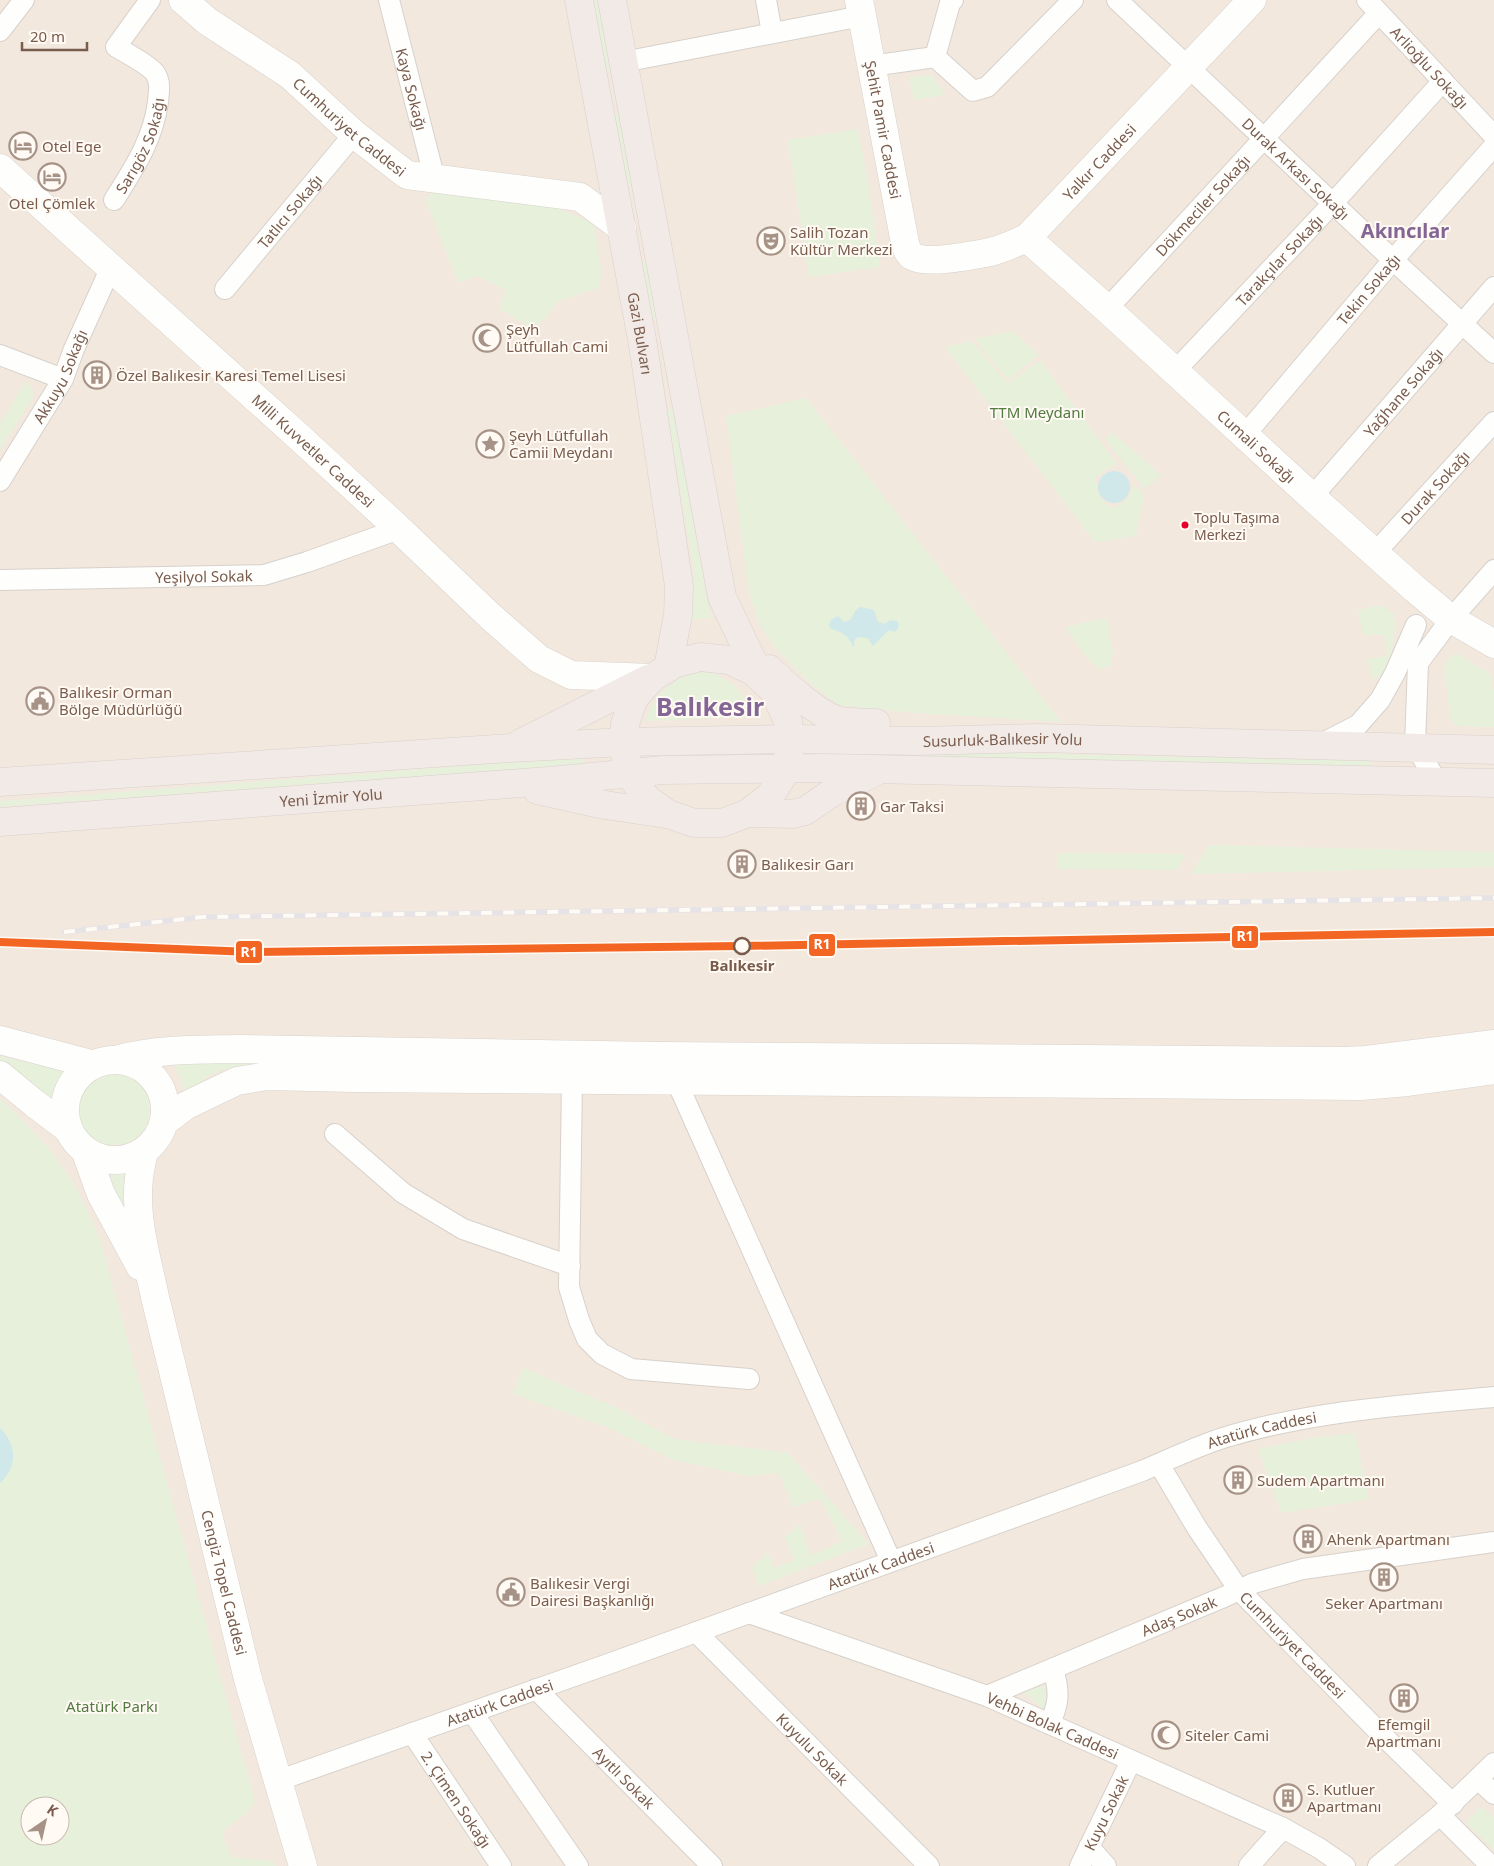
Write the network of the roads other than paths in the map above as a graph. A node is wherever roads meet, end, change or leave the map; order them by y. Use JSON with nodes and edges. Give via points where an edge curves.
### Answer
{"nodes":[{"id":1,"x":24,"y":0,"type":"edge"},
{"id":2,"x":150,"y":0,"type":"edge"},
{"id":3,"x":183,"y":0,"type":"edge"},
{"id":4,"x":389,"y":0,"type":"edge"},
{"id":5,"x":579,"y":0,"type":"edge"},
{"id":6,"x":612,"y":0,"type":"edge"},
{"id":7,"x":766,"y":0,"type":"edge"},
{"id":8,"x":1073,"y":0,"type":"edge"},
{"id":9,"x":1117,"y":0,"type":"edge"},
{"id":10,"x":1252,"y":0,"type":"edge"},
{"id":11,"x":951,"y":1,"type":"edge"},
{"id":12,"x":1373,"y":7,"type":"edge"},
{"id":13,"x":861,"y":8,"type":"edge"},
{"id":14,"x":0,"y":31,"type":"edge"},
{"id":15,"x":772,"y":33,"type":"junction"},
{"id":16,"x":935,"y":57,"type":"junction"},
{"id":17,"x":623,"y":62,"type":"junction"},
{"id":18,"x":871,"y":66,"type":"junction"},
{"id":19,"x":1188,"y":67,"type":"junction"},
{"id":20,"x":1443,"y":81,"type":"junction"},
{"id":21,"x":354,"y":134,"type":"junction"},
{"id":22,"x":1494,"y":136,"type":"edge"},
{"id":23,"x":1265,"y":138,"type":"junction"},
{"id":24,"x":1494,"y":146,"type":"edge"},
{"id":25,"x":0,"y":168,"type":"edge"},
{"id":26,"x":435,"y":180,"type":"junction"},
{"id":27,"x":114,"y":200,"type":"dead end"},
{"id":28,"x":1334,"y":202,"type":"junction"},
{"id":29,"x":622,"y":228,"type":"junction"},
{"id":30,"x":1027,"y":238,"type":"junction"},
{"id":31,"x":913,"y":257,"type":"joint"},
{"id":32,"x":1393,"y":260,"type":"junction"},
{"id":33,"x":111,"y":267,"type":"junction"},
{"id":34,"x":1494,"y":287,"type":"edge"},
{"id":35,"x":225,"y":289,"type":"dead end"},
{"id":36,"x":1108,"y":309,"type":"junction"},
{"id":37,"x":1463,"y":323,"type":"junction"},
{"id":38,"x":1494,"y":353,"type":"edge"},
{"id":39,"x":0,"y":356,"type":"edge"},
{"id":40,"x":1174,"y":371,"type":"junction"},
{"id":41,"x":63,"y":379,"type":"junction"},
{"id":42,"x":1494,"y":422,"type":"edge"},
{"id":43,"x":1245,"y":435,"type":"junction"},
{"id":44,"x":0,"y":481,"type":"edge"},
{"id":45,"x":1312,"y":497,"type":"junction"},
{"id":46,"x":400,"y":529,"type":"junction"},
{"id":47,"x":1375,"y":553,"type":"junction"},
{"id":48,"x":1494,"y":570,"type":"edge"},
{"id":49,"x":0,"y":580,"type":"edge"},
{"id":50,"x":1415,"y":589,"type":"junction"},
{"id":51,"x":1451,"y":619,"type":"junction"},
{"id":52,"x":1416,"y":625,"type":"junction"},
{"id":53,"x":1494,"y":644,"type":"edge"},
{"id":54,"x":745,"y":646,"type":"junction"},
{"id":55,"x":1418,"y":663,"type":"junction"},
{"id":56,"x":660,"y":673,"type":"junction"},
{"id":57,"x":760,"y":677,"type":"junction"},
{"id":58,"x":1039,"y":738,"type":"junction"},
{"id":59,"x":790,"y":739,"type":"junction"},
{"id":60,"x":624,"y":742,"type":"junction"},
{"id":61,"x":1318,"y":745,"type":"junction"},
{"id":62,"x":1415,"y":746,"type":"junction"},
{"id":63,"x":511,"y":748,"type":"junction"},
{"id":64,"x":1494,"y":750,"type":"edge"},
{"id":65,"x":788,"y":769,"type":"junction"},
{"id":66,"x":663,"y":770,"type":"joint"},
{"id":67,"x":880,"y":770,"type":"junction"},
{"id":68,"x":630,"y":773,"type":"junction"},
{"id":69,"x":1437,"y":781,"type":"junction"},
{"id":70,"x":0,"y":782,"type":"edge"},
{"id":71,"x":1494,"y":783,"type":"edge"},
{"id":72,"x":496,"y":785,"type":"junction"},
{"id":73,"x":668,"y":814,"type":"junction"},
{"id":74,"x":748,"y":814,"type":"junction"},
{"id":75,"x":0,"y":822,"type":"edge"},
{"id":76,"x":0,"y":1040,"type":"edge"},
{"id":77,"x":1494,"y":1044,"type":"edge"},
{"id":78,"x":119,"y":1059,"type":"junction"},
{"id":79,"x":91,"y":1064,"type":"junction"},
{"id":80,"x":1494,"y":1070,"type":"edge"},
{"id":81,"x":0,"y":1075,"type":"edge"},
{"id":82,"x":572,"y":1080,"type":"junction"},
{"id":83,"x":676,"y":1080,"type":"junction"},
{"id":84,"x":164,"y":1122,"type":"junction"},
{"id":85,"x":67,"y":1128,"type":"junction"},
{"id":86,"x":335,"y":1134,"type":"dead end"},
{"id":87,"x":85,"y":1150,"type":"junction"},
{"id":88,"x":144,"y":1151,"type":"junction"},
{"id":89,"x":570,"y":1266,"type":"junction"},
{"id":90,"x":155,"y":1297,"type":"junction"},
{"id":91,"x":749,"y":1379,"type":"dead end"},
{"id":92,"x":1494,"y":1397,"type":"edge"},
{"id":93,"x":1159,"y":1464,"type":"junction"},
{"id":94,"x":1494,"y":1542,"type":"edge"},
{"id":95,"x":891,"y":1561,"type":"junction"},
{"id":96,"x":1239,"y":1590,"type":"junction"},
{"id":97,"x":749,"y":1613,"type":"junction"},
{"id":98,"x":696,"y":1632,"type":"junction"},
{"id":99,"x":1052,"y":1669,"type":"junction"},
{"id":100,"x":536,"y":1689,"type":"junction"},
{"id":101,"x":987,"y":1696,"type":"junction"},
{"id":102,"x":472,"y":1712,"type":"junction"},
{"id":103,"x":1050,"y":1724,"type":"junction"},
{"id":104,"x":412,"y":1733,"type":"junction"},
{"id":105,"x":1131,"y":1760,"type":"junction"},
{"id":106,"x":1494,"y":1763,"type":"edge"},
{"id":107,"x":1478,"y":1779,"type":"junction"},
{"id":108,"x":277,"y":1781,"type":"junction"},
{"id":109,"x":1494,"y":1794,"type":"edge"},
{"id":110,"x":1446,"y":1809,"type":"junction"},
{"id":111,"x":1283,"y":1828,"type":"junction"},
{"id":112,"x":1089,"y":1847,"type":"junction"},
{"id":113,"x":303,"y":1866,"type":"edge"},
{"id":114,"x":501,"y":1866,"type":"edge"},
{"id":115,"x":578,"y":1866,"type":"edge"},
{"id":116,"x":712,"y":1866,"type":"edge"},
{"id":117,"x":929,"y":1866,"type":"edge"},
{"id":118,"x":1080,"y":1866,"type":"edge"},
{"id":119,"x":1106,"y":1866,"type":"edge"},
{"id":120,"x":1249,"y":1866,"type":"edge"},
{"id":121,"x":1345,"y":1866,"type":"edge"},
{"id":122,"x":1378,"y":1866,"type":"edge"},
{"id":123,"x":1491,"y":1866,"type":"edge"}],
"edges":[{"from":1,"to":14,"type":"street"},
{"from":2,"to":27,"type":"street","name":"Sarıgöz Sokağı","via":[[116,47],[154,71],[160,85],[156,115],[152,134],[142,155]]},
{"from":3,"to":21,"type":"main road","name":"Cumhuriyet Caddesi","via":[[207,21],[290,75]]},
{"from":4,"to":26,"type":"street","name":"Kaya Sokağı"},
{"from":5,"to":29,"type":"highway","name":"Gazi Bulvarı"},
{"from":6,"to":17,"type":"highway"},
{"from":7,"to":15,"type":"street"},
{"from":8,"to":16,"type":"street","via":[[987,87],[972,91]]},
{"from":9,"to":19,"type":"street","name":"Durak Arkası Sokağı"},
{"from":10,"to":19,"type":"main road","name":"Yalkır Caddesi"},
{"from":11,"to":16,"type":"street"},
{"from":12,"to":20,"type":"street","name":"Arlioğlu Sokağı"},
{"from":12,"to":23,"type":"street","name":"Dökmeciler Sokağı"},
{"from":13,"to":15,"type":"street"},
{"from":13,"to":18,"type":"main road","name":"Şehit Pamir Caddesi"},
{"from":15,"to":17,"type":"street"},
{"from":16,"to":18,"type":"street"},
{"from":17,"to":54,"type":"highway","via":[[722,596]]},
{"from":18,"to":31,"type":"main road","name":"Şehit Pamir Caddesi","via":[[905,243]]},
{"from":19,"to":23,"type":"street","name":"Durak Arkası Sokağı"},
{"from":19,"to":30,"type":"main road","name":"Yalkır Caddesi"},
{"from":20,"to":22,"type":"street","name":"Arlioğlu Sokağı"},
{"from":20,"to":28,"type":"street","name":"Tarakçılar Sokağı"},
{"from":21,"to":26,"type":"main road","name":"Cumhuriyet Caddesi","via":[[407,175]]},
{"from":21,"to":35,"type":"street","name":"Tatlıcı Sokağı"},
{"from":23,"to":28,"type":"street","name":"Durak Arkası Sokağı"},
{"from":23,"to":36,"type":"street","name":"Dökmeciler Sokağı"},
{"from":24,"to":32,"type":"street","name":"Tekin Sokağı"},
{"from":25,"to":33,"type":"main road","name":"Milli Kuvvetler Caddesi"},
{"from":26,"to":29,"type":"main road","name":"Cumhuriyet Caddesi","via":[[580,197]]},
{"from":28,"to":32,"type":"street","name":"Durak Arkası Sokağı"},
{"from":28,"to":40,"type":"street","name":"Tarakçılar Sokağı"},
{"from":29,"to":56,"type":"highway","name":"Gazi Bulvarı","via":[[679,586],[678,615]]},
{"from":30,"to":31,"type":"main road","name":"Yalkır Caddesi","via":[[991,252],[942,259]]},
{"from":30,"to":36,"type":"main road","name":"Cumali Sokağı"},
{"from":32,"to":37,"type":"street","name":"Durak Arkası Sokağı"},
{"from":32,"to":43,"type":"street","name":"Tekin Sokağı"},
{"from":33,"to":41,"type":"street","name":"Akkuyu Sokağı"},
{"from":33,"to":46,"type":"main road","name":"Milli Kuvvetler Caddesi"},
{"from":34,"to":37,"type":"street","name":"Yağhane Sokağı"},
{"from":36,"to":40,"type":"main road","name":"Cumali Sokağı"},
{"from":37,"to":38,"type":"street","name":"Durak Arkası Sokağı"},
{"from":37,"to":45,"type":"street","name":"Yağhane Sokağı"},
{"from":39,"to":41,"type":"street"},
{"from":40,"to":43,"type":"main road","name":"Cumali Sokağı"},
{"from":41,"to":44,"type":"street","name":"Akkuyu Sokağı"},
{"from":42,"to":47,"type":"street","name":"Durak Sokağı"},
{"from":43,"to":45,"type":"main road","name":"Cumali Sokağı"},
{"from":45,"to":47,"type":"main road","name":"Cumali Sokağı"},
{"from":46,"to":49,"type":"street","name":"Yeşilyol Sokak","via":[[264,575]]},
{"from":46,"to":56,"type":"main road","name":"Milli Kuvvetler Caddesi","via":[[490,616],[540,659],[571,675]]},
{"from":47,"to":50,"type":"main road","name":"Cumali Sokağı"},
{"from":48,"to":51,"type":"street"},
{"from":50,"to":51,"type":"main road","name":"Cumali Sokağı"},
{"from":50,"to":52,"type":"street"},
{"from":51,"to":53,"type":"main road","name":"Cumali Sokağı"},
{"from":51,"to":55,"type":"street"},
{"from":52,"to":55,"type":"street"},
{"from":52,"to":61,"type":"street","via":[[1380,700],[1358,725]]},
{"from":54,"to":57,"type":"highway"},
{"from":54,"to":58,"type":"highway","via":[[784,684],[827,716],[840,721],[945,725]]},
{"from":55,"to":62,"type":"street"},
{"from":56,"to":57,"type":"highway","via":[[674,664],[700,657],[729,660]]},
{"from":56,"to":60,"type":"highway","via":[[634,698],[625,724]]},
{"from":56,"to":63,"type":"highway"},
{"from":57,"to":59,"type":"highway","via":[[774,691],[787,719]]},
{"from":58,"to":59,"type":"highway","name":"Susurluk-Balıkesir Yolu","via":[[919,741]]},
{"from":58,"to":61,"type":"highway","name":"Susurluk-Balıkesir Yolu"},
{"from":59,"to":60,"type":"highway","name":"Susurluk-Balıkesir Yolu"},
{"from":59,"to":65,"type":"highway"},
{"from":60,"to":63,"type":"highway","name":"Susurluk-Balıkesir Yolu"},
{"from":60,"to":68,"type":"highway"},
{"from":61,"to":62,"type":"highway","name":"Susurluk-Balıkesir Yolu"},
{"from":62,"to":64,"type":"highway","name":"Susurluk-Balıkesir Yolu"},
{"from":62,"to":69,"type":"street"},
{"from":63,"to":70,"type":"highway"},
{"from":65,"to":66,"type":"highway","name":"Susurluk-Balıkesir Yolu"},
{"from":65,"to":67,"type":"highway","name":"Susurluk-Balıkesir Yolu"},
{"from":65,"to":74,"type":"highway","via":[[770,796]]},
{"from":66,"to":68,"type":"highway","name":"Yeni İzmir Yolu"},
{"from":67,"to":69,"type":"highway","name":"Susurluk-Balıkesir Yolu"},
{"from":67,"to":74,"type":"highway","via":[[833,792],[804,811]]},
{"from":68,"to":72,"type":"highway","name":"Yeni İzmir Yolu"},
{"from":68,"to":73,"type":"highway","via":[[646,798]]},
{"from":69,"to":71,"type":"highway","name":"Susurluk-Balıkesir Yolu"},
{"from":72,"to":73,"type":"highway"},
{"from":72,"to":75,"type":"highway","name":"Yeni İzmir Yolu"},
{"from":73,"to":74,"type":"highway","via":[[694,823],[722,823]]},
{"from":76,"to":79,"type":"main road"},
{"from":77,"to":78,"type":"main road","via":[[1345,1061],[236,1049],[143,1053]]},
{"from":78,"to":79,"type":"main road"},
{"from":78,"to":84,"type":"main road","via":[[134,1063],[156,1080],[163,1094]]},
{"from":79,"to":85,"type":"main road","via":[[70,1085],[64,1113]]},
{"from":80,"to":83,"type":"main road","via":[[1361,1086]]},
{"from":81,"to":85,"type":"main road","name":"Cengiz Topel Caddesi"},
{"from":82,"to":83,"type":"main road"},
{"from":82,"to":84,"type":"main road","via":[[267,1076],[237,1081],[185,1106]]},
{"from":82,"to":89,"type":"street"},
{"from":83,"to":95,"type":"street"},
{"from":84,"to":88,"type":"main road","via":[[160,1133]]},
{"from":85,"to":87,"type":"main road","name":"Cengiz Topel Caddesi"},
{"from":86,"to":89,"type":"street","via":[[403,1193],[463,1229]]},
{"from":87,"to":88,"type":"main road","name":"Cengiz Topel Caddesi","via":[[114,1160],[133,1157]]},
{"from":87,"to":90,"type":"main road","name":"Cengiz Topel Caddesi","via":[[101,1194]]},
{"from":88,"to":90,"type":"main road","name":"Cengiz Topel Caddesi","via":[[138,1206]]},
{"from":89,"to":91,"type":"street","via":[[569,1286],[578,1320],[588,1339],[602,1354],[631,1370]]},
{"from":90,"to":108,"type":"main road","name":"Cengiz Topel Caddesi","via":[[248,1679]]},
{"from":92,"to":93,"type":"street","name":"Atatürk Caddesi","via":[[1307,1417],[1222,1438]]},
{"from":93,"to":95,"type":"street","name":"Atatürk Caddesi"},
{"from":93,"to":96,"type":"street","name":"Cumhuriyet Caddesi"},
{"from":94,"to":96,"type":"street","name":"Adaş Sokak","via":[[1303,1569]]},
{"from":95,"to":97,"type":"street","name":"Atatürk Caddesi"},
{"from":96,"to":99,"type":"street","name":"Adaş Sokak"},
{"from":96,"to":110,"type":"street","name":"Cumhuriyet Caddesi","via":[[1376,1729]]},
{"from":97,"to":98,"type":"street","name":"Atatürk Caddesi"},
{"from":97,"to":101,"type":"street","name":"Vehbi Bolak Caddesi"},
{"from":98,"to":100,"type":"street","name":"Atatürk Caddesi"},
{"from":98,"to":117,"type":"street","name":"Kuyulu Sokak"},
{"from":99,"to":101,"type":"street","name":"Adaş Sokak"},
{"from":99,"to":103,"type":"street","via":[[1058,1686],[1058,1700]]},
{"from":100,"to":102,"type":"street","name":"Atatürk Caddesi"},
{"from":100,"to":116,"type":"street","name":"Ayıtlı Sokak"},
{"from":101,"to":103,"type":"street","name":"Vehbi Bolak Caddesi"},
{"from":102,"to":104,"type":"street","name":"Atatürk Caddesi"},
{"from":102,"to":115,"type":"street"},
{"from":103,"to":105,"type":"street","name":"Vehbi Bolak Caddesi"},
{"from":104,"to":108,"type":"street","name":"Atatürk Caddesi"},
{"from":104,"to":114,"type":"street","name":"2. Çimen Sokağı"},
{"from":105,"to":111,"type":"street","name":"Vehbi Bolak Caddesi"},
{"from":105,"to":112,"type":"street","name":"Kuyu Sokak"},
{"from":106,"to":107,"type":"street"},
{"from":107,"to":109,"type":"street"},
{"from":107,"to":110,"type":"street"},
{"from":108,"to":113,"type":"main road","name":"Cengiz Topel Caddesi"},
{"from":110,"to":122,"type":"street"},
{"from":110,"to":123,"type":"street","name":"Cumhuriyet Caddesi"},
{"from":111,"to":120,"type":"street"},
{"from":111,"to":121,"type":"street","name":"Vehbi Bolak Caddesi"},
{"from":112,"to":118,"type":"street","name":"Kuyu Sokak"},
{"from":112,"to":119,"type":"street"}]}
